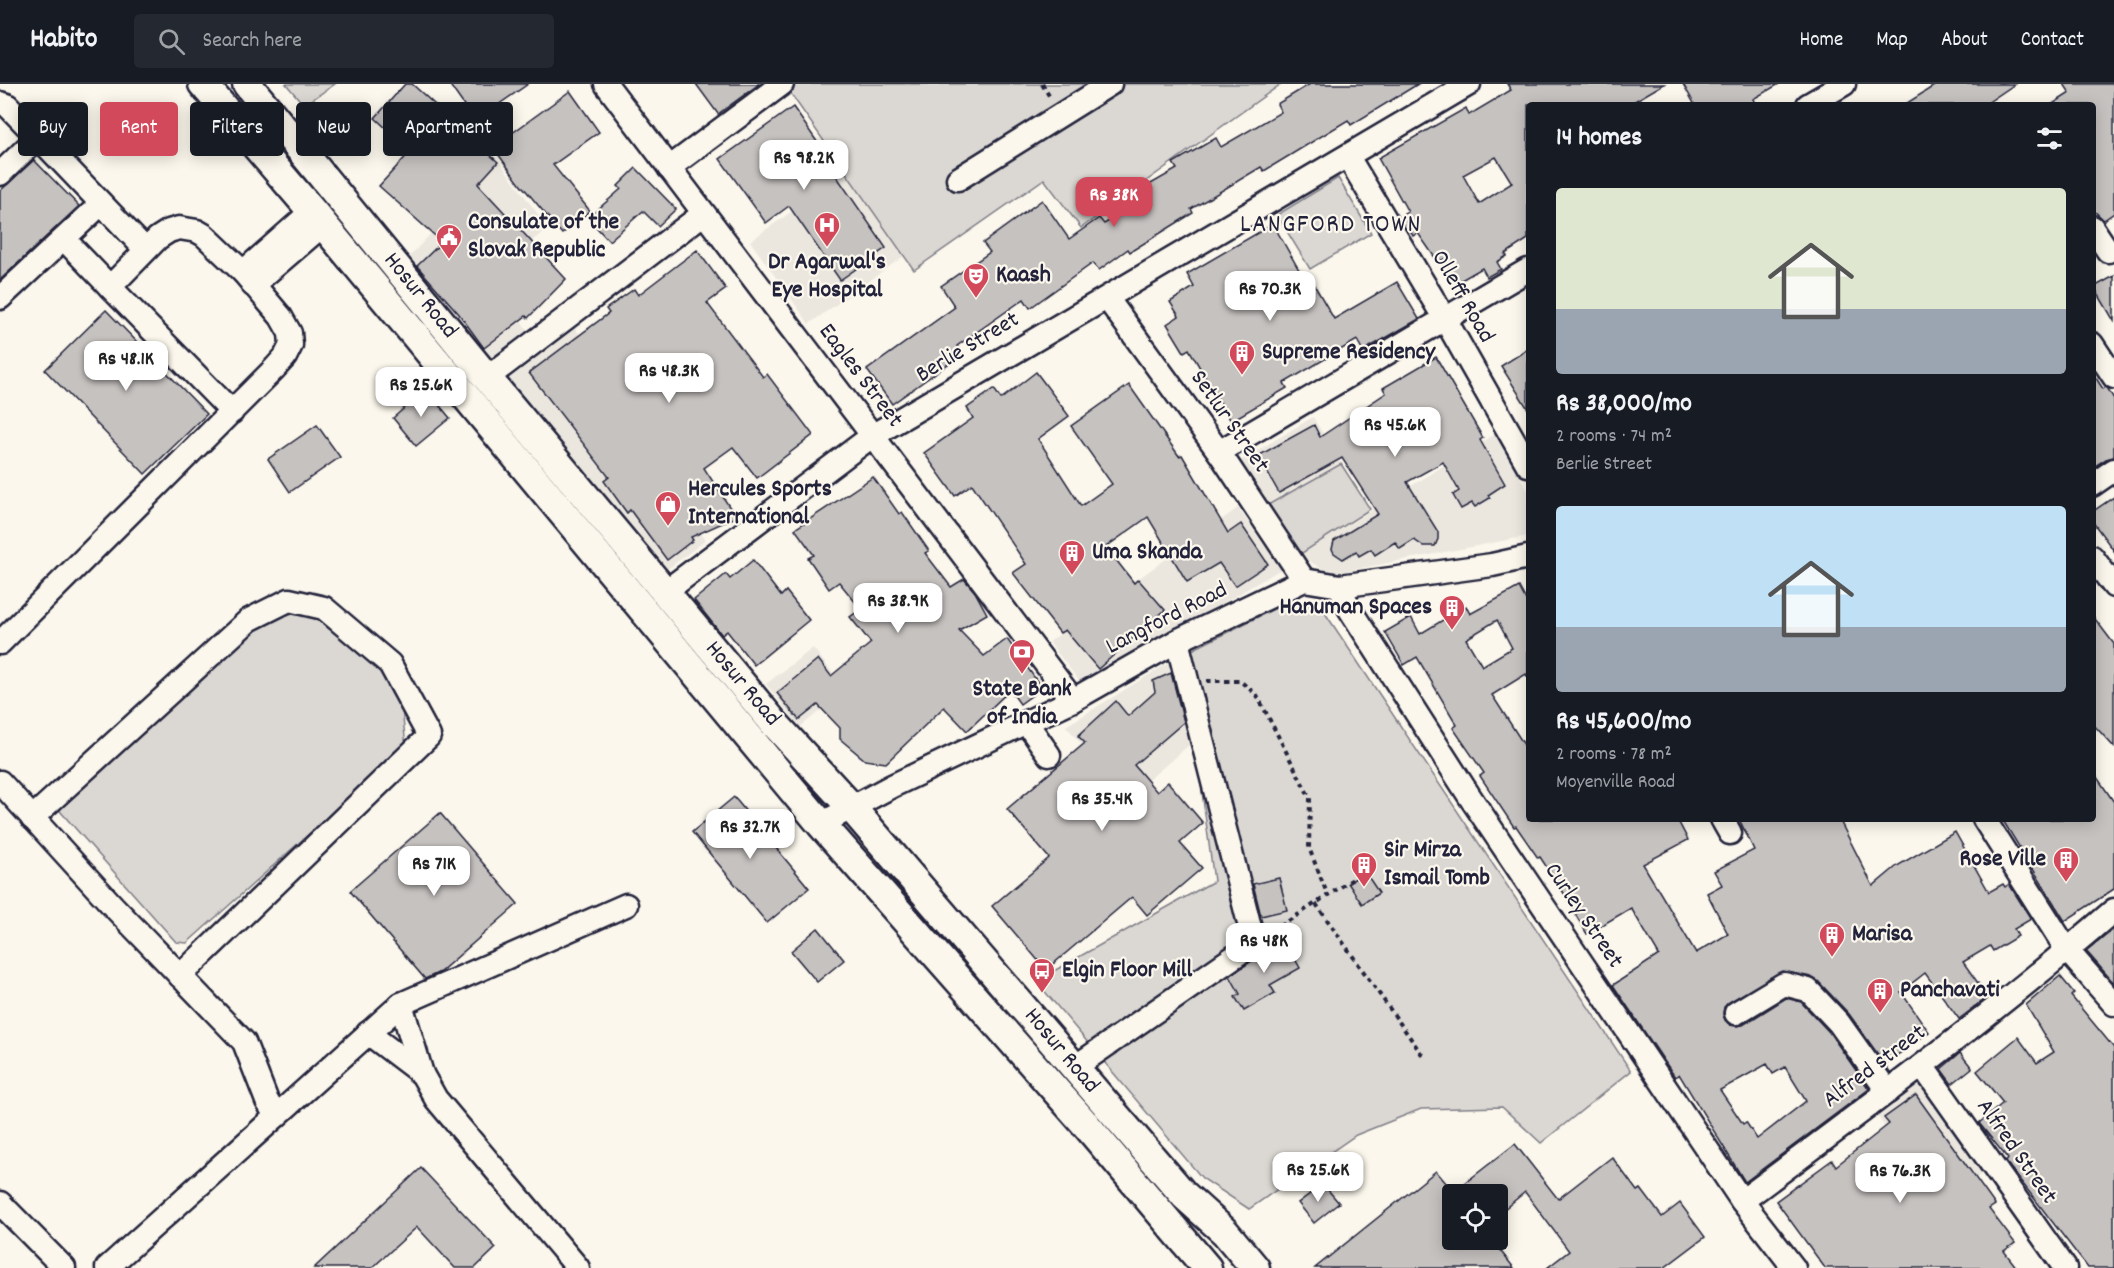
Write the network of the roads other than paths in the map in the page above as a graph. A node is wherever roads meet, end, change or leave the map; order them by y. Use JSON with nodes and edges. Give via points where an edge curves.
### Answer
{"nodes":[{"id":1,"x":203,"y":84,"type":"edge"},
{"id":2,"x":247,"y":84,"type":"edge"},
{"id":3,"x":606,"y":84,"type":"edge"},
{"id":4,"x":782,"y":84,"type":"edge"},
{"id":5,"x":1110,"y":84,"type":"edge"},
{"id":6,"x":1468,"y":84,"type":"edge"},
{"id":7,"x":1844,"y":84,"type":"edge"},
{"id":8,"x":1813,"y":102,"type":"edge"},
{"id":9,"x":0,"y":103,"type":"edge"},
{"id":10,"x":18,"y":117,"type":"edge"},
{"id":11,"x":19,"y":156,"type":"edge"},
{"id":12,"x":55,"y":156,"type":"edge"},
{"id":13,"x":1348,"y":157,"type":"junction"},
{"id":14,"x":669,"y":168,"type":"junction"},
{"id":15,"x":0,"y":174,"type":"edge"},
{"id":16,"x":958,"y":179,"type":"dead end"},
{"id":17,"x":101,"y":204,"type":"junction"},
{"id":18,"x":703,"y":214,"type":"junction"},
{"id":19,"x":317,"y":218,"type":"junction"},
{"id":20,"x":2096,"y":235,"type":"edge"},
{"id":21,"x":64,"y":238,"type":"junction"},
{"id":22,"x":145,"y":249,"type":"junction"},
{"id":23,"x":2105,"y":254,"type":"edge"},
{"id":24,"x":1526,"y":271,"type":"edge"},
{"id":25,"x":248,"y":279,"type":"junction"},
{"id":26,"x":110,"y":287,"type":"junction"},
{"id":27,"x":0,"y":298,"type":"edge"},
{"id":28,"x":1107,"y":298,"type":"junction"},
{"id":29,"x":1445,"y":319,"type":"junction"},
{"id":30,"x":2096,"y":350,"type":"edge"},
{"id":31,"x":2114,"y":377,"type":"edge"},
{"id":32,"x":487,"y":378,"type":"junction"},
{"id":33,"x":232,"y":412,"type":"junction"},
{"id":34,"x":872,"y":436,"type":"junction"},
{"id":35,"x":1219,"y":452,"type":"junction"},
{"id":36,"x":1526,"y":461,"type":"edge"},
{"id":37,"x":2114,"y":470,"type":"edge"},
{"id":38,"x":2096,"y":482,"type":"edge"},
{"id":39,"x":1526,"y":557,"type":"edge"},
{"id":40,"x":2096,"y":562,"type":"edge"},
{"id":41,"x":1304,"y":580,"type":"junction"},
{"id":42,"x":1340,"y":586,"type":"junction"},
{"id":43,"x":2114,"y":586,"type":"edge"},
{"id":44,"x":666,"y":591,"type":"junction"},
{"id":45,"x":1177,"y":641,"type":"junction"},
{"id":46,"x":0,"y":642,"type":"edge"},
{"id":47,"x":1073,"y":700,"type":"junction"},
{"id":48,"x":1026,"y":722,"type":"junction"},
{"id":49,"x":1049,"y":755,"type":"dead end"},
{"id":50,"x":0,"y":782,"type":"edge"},
{"id":51,"x":850,"y":807,"type":"junction"},
{"id":52,"x":32,"y":818,"type":"junction"},
{"id":53,"x":1986,"y":822,"type":"edge"},
{"id":54,"x":821,"y":824,"type":"junction"},
{"id":55,"x":626,"y":905,"type":"dead end"},
{"id":56,"x":2114,"y":910,"type":"edge"},
{"id":57,"x":2067,"y":950,"type":"junction"},
{"id":58,"x":180,"y":976,"type":"junction"},
{"id":59,"x":401,"y":1004,"type":"junction"},
{"id":60,"x":2114,"y":1004,"type":"edge"},
{"id":61,"x":1736,"y":1013,"type":"dead end"},
{"id":62,"x":368,"y":1033,"type":"junction"},
{"id":63,"x":1075,"y":1067,"type":"junction"},
{"id":64,"x":1923,"y":1067,"type":"junction"},
{"id":65,"x":422,"y":1074,"type":"junction"},
{"id":66,"x":1888,"y":1092,"type":"junction"},
{"id":67,"x":276,"y":1116,"type":"junction"},
{"id":68,"x":1742,"y":1201,"type":"junction"},
{"id":69,"x":0,"y":1203,"type":"edge"},
{"id":70,"x":64,"y":1268,"type":"edge"},
{"id":71,"x":107,"y":1268,"type":"edge"},
{"id":72,"x":578,"y":1268,"type":"edge"},
{"id":73,"x":1207,"y":1268,"type":"edge"},
{"id":74,"x":1255,"y":1268,"type":"edge"},
{"id":75,"x":1794,"y":1268,"type":"edge"},
{"id":76,"x":2064,"y":1268,"type":"edge"}],
"edges":[{"from":1,"to":19,"type":"main road","name":"Hosur Road"},
{"from":2,"to":32,"type":"main road","name":"Hosur Road"},
{"from":3,"to":14,"type":"street","name":"Eagles Street"},
{"from":4,"to":14,"type":"street"},
{"from":5,"to":16,"type":"street"},
{"from":6,"to":13,"type":"street","name":"Berlie Street"},
{"from":7,"to":8,"type":"street"},
{"from":9,"to":10,"type":"street"},
{"from":11,"to":15,"type":"street"},
{"from":12,"to":17,"type":"street"},
{"from":13,"to":28,"type":"street","name":"Berlie Street"},
{"from":13,"to":29,"type":"street","name":"Olleff Road"},
{"from":14,"to":18,"type":"street","name":"Eagles Street"},
{"from":17,"to":21,"type":"street"},
{"from":17,"to":22,"type":"street"},
{"from":18,"to":32,"type":"street"},
{"from":18,"to":34,"type":"street","name":"Eagles Street"},
{"from":19,"to":25,"type":"street"},
{"from":19,"to":54,"type":"main road","name":"Hosur Road"},
{"from":20,"to":23,"type":"street"},
{"from":21,"to":26,"type":"street"},
{"from":21,"to":27,"type":"street"},
{"from":22,"to":25,"type":"street","via":[[169,231],[189,228],[204,235]]},
{"from":22,"to":26,"type":"street"},
{"from":24,"to":29,"type":"street"},
{"from":25,"to":33,"type":"street","via":[[286,324],[291,345],[285,357]]},
{"from":26,"to":33,"type":"street"},
{"from":28,"to":34,"type":"street","name":"Berlie Street"},
{"from":28,"to":35,"type":"street","name":"Setlur Street"},
{"from":29,"to":35,"type":"street"},
{"from":29,"to":36,"type":"street","name":"Olleff Road"},
{"from":30,"to":31,"type":"street"},
{"from":32,"to":44,"type":"main road","name":"Hosur Road"},
{"from":33,"to":46,"type":"street"},
{"from":34,"to":44,"type":"street","name":"Berlie Street","via":[[784,516]]},
{"from":34,"to":47,"type":"street","name":"Eagles Street"},
{"from":35,"to":41,"type":"street","name":"Setlur Street"},
{"from":37,"to":38,"type":"street"},
{"from":39,"to":42,"type":"street"},
{"from":40,"to":43,"type":"street"},
{"from":41,"to":42,"type":"street"},
{"from":41,"to":45,"type":"street","name":"Langford Road"},
{"from":42,"to":68,"type":"street","name":"Curley Street","via":[[1349,608],[1470,797]]},
{"from":44,"to":51,"type":"main road","name":"Hosur Road","via":[[774,723]]},
{"from":45,"to":47,"type":"street","name":"Langford Road"},
{"from":45,"to":63,"type":"street","via":[[1254,943]]},
{"from":47,"to":48,"type":"street","name":"Langford Road"},
{"from":48,"to":49,"type":"street"},
{"from":48,"to":51,"type":"street","name":"Langford Road"},
{"from":50,"to":52,"type":"street"},
{"from":51,"to":54,"type":"street","name":"Langford Road"},
{"from":51,"to":63,"type":"main road","name":"Hosur Road"},
{"from":52,"to":58,"type":"street"},
{"from":52,"to":58,"type":"street","via":[[249,620],[289,600],[324,608],[390,664],[429,736]]},
{"from":53,"to":57,"type":"street"},
{"from":54,"to":73,"type":"main road","name":"Hosur Road"},
{"from":55,"to":59,"type":"street"},
{"from":56,"to":57,"type":"street","name":"Alfred street"},
{"from":57,"to":60,"type":"street"},
{"from":57,"to":64,"type":"street","name":"Alfred street"},
{"from":58,"to":67,"type":"street","via":[[244,1042]]},
{"from":59,"to":62,"type":"street"},
{"from":59,"to":65,"type":"street"},
{"from":61,"to":66,"type":"street","via":[[1784,984],[1808,990],[1839,1023]]},
{"from":62,"to":65,"type":"street"},
{"from":62,"to":67,"type":"street"},
{"from":63,"to":74,"type":"main road","name":"Hosur Road","via":[[1184,1195],[1225,1232]]},
{"from":64,"to":66,"type":"street","name":"Alfred street"},
{"from":64,"to":76,"type":"street","name":"Alfred Street"},
{"from":65,"to":72,"type":"street","via":[[436,1099]]},
{"from":66,"to":68,"type":"street","name":"Alfred street"},
{"from":67,"to":71,"type":"street"},
{"from":68,"to":75,"type":"street","name":"Curley Street"},
{"from":69,"to":70,"type":"street"}]}
